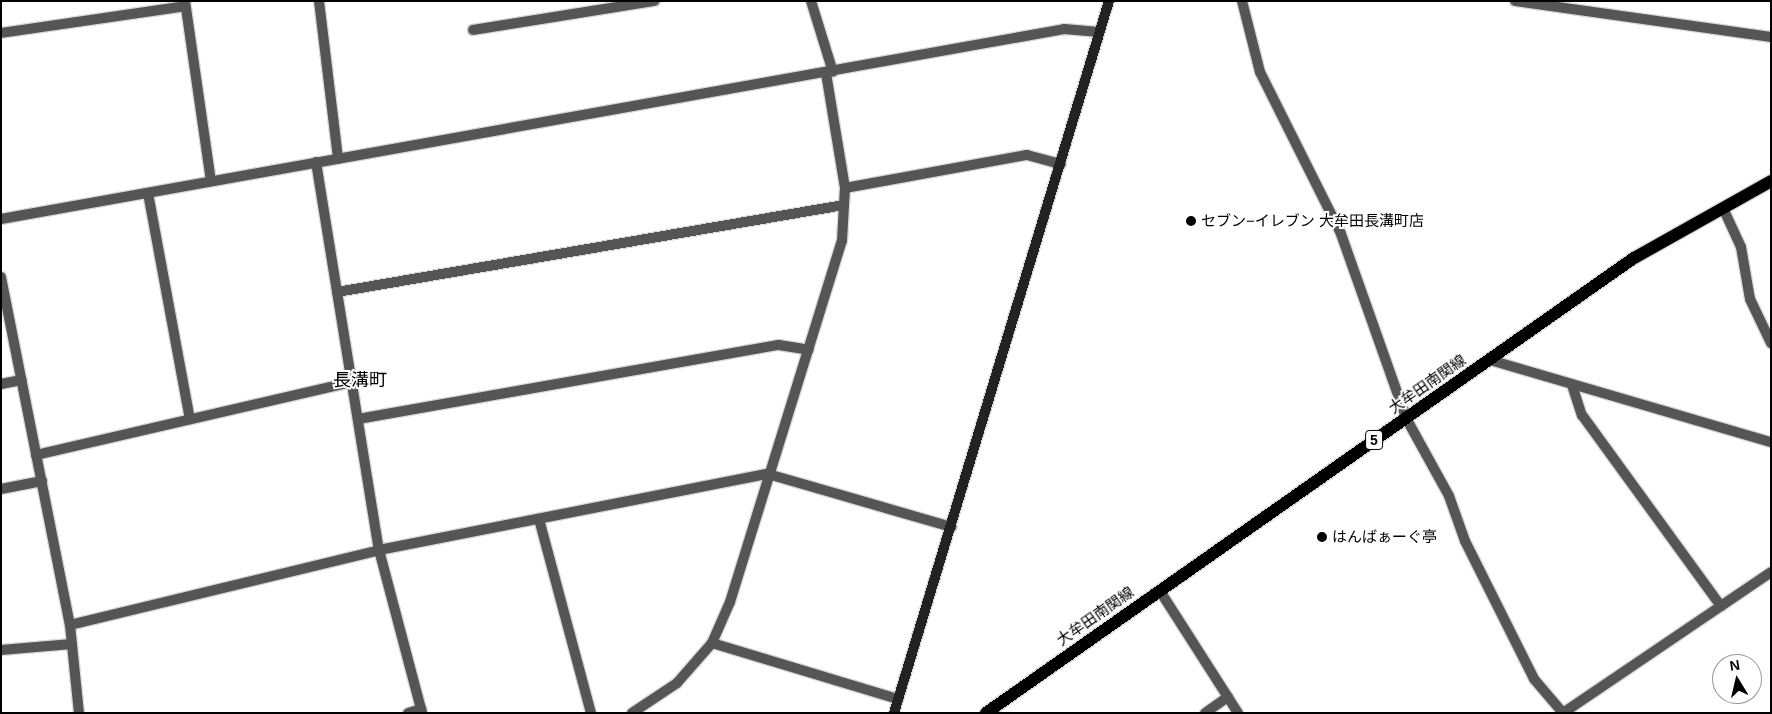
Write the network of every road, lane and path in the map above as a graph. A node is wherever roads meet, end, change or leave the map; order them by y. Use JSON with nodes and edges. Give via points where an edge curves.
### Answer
{"nodes":[{"id":1,"x":319,"y":1,"type":"edge"},
{"id":2,"x":655,"y":1,"type":"edge"},
{"id":3,"x":811,"y":1,"type":"edge"},
{"id":4,"x":1109,"y":1,"type":"edge"},
{"id":5,"x":1242,"y":1,"type":"edge"},
{"id":6,"x":1514,"y":1,"type":"edge"},
{"id":7,"x":185,"y":4,"type":"edge"},
{"id":8,"x":473,"y":30,"type":"dead end"},
{"id":9,"x":1098,"y":32,"type":"junction"},
{"id":10,"x":1,"y":33,"type":"edge"},
{"id":11,"x":1771,"y":37,"type":"edge"},
{"id":12,"x":830,"y":73,"type":"junction"},
{"id":13,"x":338,"y":159,"type":"junction"},
{"id":14,"x":316,"y":162,"type":"junction"},
{"id":15,"x":1061,"y":164,"type":"junction"},
{"id":16,"x":211,"y":181,"type":"junction"},
{"id":17,"x":1771,"y":181,"type":"edge"},
{"id":18,"x":845,"y":188,"type":"junction"},
{"id":19,"x":148,"y":193,"type":"junction"},
{"id":20,"x":844,"y":204,"type":"junction"},
{"id":21,"x":1723,"y":208,"type":"junction"},
{"id":22,"x":1,"y":219,"type":"edge"},
{"id":23,"x":1,"y":277,"type":"edge"},
{"id":24,"x":337,"y":292,"type":"junction"},
{"id":25,"x":1771,"y":343,"type":"edge"},
{"id":26,"x":808,"y":350,"type":"junction"},
{"id":27,"x":1490,"y":360,"type":"junction"},
{"id":28,"x":22,"y":380,"type":"junction"},
{"id":29,"x":352,"y":382,"type":"junction"},
{"id":30,"x":1,"y":384,"type":"edge"},
{"id":31,"x":1572,"y":385,"type":"junction"},
{"id":32,"x":1406,"y":418,"type":"junction"},
{"id":33,"x":358,"y":419,"type":"junction"},
{"id":34,"x":190,"y":420,"type":"junction"},
{"id":35,"x":1771,"y":442,"type":"edge"},
{"id":36,"x":36,"y":455,"type":"junction"},
{"id":37,"x":768,"y":474,"type":"junction"},
{"id":38,"x":42,"y":481,"type":"junction"},
{"id":39,"x":1,"y":489,"type":"edge"},
{"id":40,"x":539,"y":519,"type":"junction"},
{"id":41,"x":952,"y":527,"type":"junction"},
{"id":42,"x":379,"y":550,"type":"junction"},
{"id":43,"x":1771,"y":572,"type":"edge"},
{"id":44,"x":1160,"y":591,"type":"junction"},
{"id":45,"x":1721,"y":606,"type":"junction"},
{"id":46,"x":70,"y":625,"type":"junction"},
{"id":47,"x":712,"y":643,"type":"junction"},
{"id":48,"x":72,"y":644,"type":"junction"},
{"id":49,"x":1,"y":650,"type":"edge"},
{"id":50,"x":1228,"y":697,"type":"junction"},
{"id":51,"x":898,"y":699,"type":"junction"},
{"id":52,"x":421,"y":711,"type":"edge"},
{"id":53,"x":79,"y":713,"type":"edge"},
{"id":54,"x":408,"y":713,"type":"edge"},
{"id":55,"x":591,"y":713,"type":"edge"},
{"id":56,"x":632,"y":713,"type":"edge"},
{"id":57,"x":894,"y":713,"type":"edge"},
{"id":58,"x":986,"y":713,"type":"edge"},
{"id":59,"x":1205,"y":713,"type":"edge"},
{"id":60,"x":1238,"y":713,"type":"edge"}],
"edges":[{"from":1,"to":13,"type":"street"},
{"from":2,"to":8,"type":"street"},
{"from":3,"to":12,"type":"street"},
{"from":4,"to":9,"type":"street"},
{"from":5,"to":32,"type":"street","via":[[1260,72],[1342,234]]},
{"from":6,"to":11,"type":"street"},
{"from":7,"to":10,"type":"street"},
{"from":7,"to":16,"type":"street"},
{"from":9,"to":12,"type":"street","via":[[1064,29]]},
{"from":9,"to":15,"type":"street"},
{"from":12,"to":13,"type":"street"},
{"from":12,"to":18,"type":"street"},
{"from":13,"to":14,"type":"street"},
{"from":14,"to":16,"type":"street"},
{"from":14,"to":24,"type":"street"},
{"from":15,"to":18,"type":"street","via":[[1027,155]]},
{"from":15,"to":41,"type":"street"},
{"from":16,"to":19,"type":"street"},
{"from":17,"to":21,"type":"main road","name":"大牟田南関線","number":"5"},
{"from":18,"to":20,"type":"street"},
{"from":19,"to":22,"type":"street"},
{"from":19,"to":34,"type":"street"},
{"from":20,"to":24,"type":"street"},
{"from":20,"to":26,"type":"street","via":[[842,241]]},
{"from":21,"to":25,"type":"street","via":[[1741,247],[1750,298]]},
{"from":21,"to":27,"type":"main road","name":"大牟田南関線","number":"5","via":[[1634,258]]},
{"from":23,"to":28,"type":"street"},
{"from":24,"to":29,"type":"street"},
{"from":26,"to":33,"type":"street","via":[[778,345]]},
{"from":26,"to":37,"type":"street"},
{"from":27,"to":31,"type":"street"},
{"from":27,"to":32,"type":"main road","name":"大牟田南関線","number":"5"},
{"from":28,"to":30,"type":"street"},
{"from":28,"to":36,"type":"street"},
{"from":29,"to":33,"type":"street"},
{"from":29,"to":34,"type":"street"},
{"from":31,"to":35,"type":"street"},
{"from":31,"to":45,"type":"street","via":[[1582,415]]},
{"from":32,"to":44,"type":"main road","name":"大牟田南関線","number":"5"},
{"from":32,"to":45,"type":"street","via":[[1449,496],[1465,541],[1534,678],[1563,713]]},
{"from":33,"to":42,"type":"street"},
{"from":34,"to":36,"type":"street"},
{"from":36,"to":38,"type":"street"},
{"from":37,"to":40,"type":"street"},
{"from":37,"to":41,"type":"street"},
{"from":37,"to":47,"type":"street","via":[[730,602]]},
{"from":38,"to":39,"type":"street"},
{"from":38,"to":46,"type":"street"},
{"from":40,"to":42,"type":"street"},
{"from":40,"to":55,"type":"street"},
{"from":41,"to":51,"type":"street"},
{"from":42,"to":46,"type":"street"},
{"from":42,"to":52,"type":"street"},
{"from":43,"to":45,"type":"street"},
{"from":44,"to":50,"type":"street"},
{"from":44,"to":58,"type":"main road","name":"大牟田南関線","number":"5"},
{"from":46,"to":48,"type":"street"},
{"from":47,"to":51,"type":"street"},
{"from":47,"to":56,"type":"street","via":[[676,683]]},
{"from":48,"to":49,"type":"street"},
{"from":48,"to":53,"type":"street"},
{"from":50,"to":59,"type":"street"},
{"from":50,"to":60,"type":"street"},
{"from":51,"to":57,"type":"street"},
{"from":52,"to":54,"type":"street"}]}
